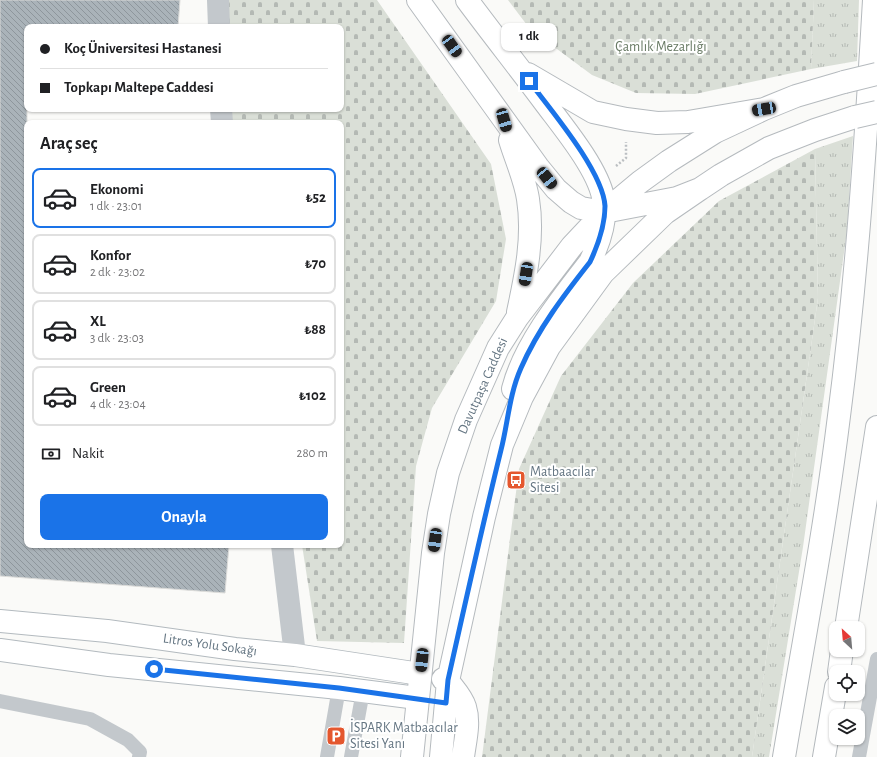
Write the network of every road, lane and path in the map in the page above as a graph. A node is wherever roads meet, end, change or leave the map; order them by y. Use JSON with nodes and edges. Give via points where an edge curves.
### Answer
{"nodes":[{"id":1,"x":218,"y":0,"type":"edge"},
{"id":2,"x":418,"y":0,"type":"edge"},
{"id":3,"x":467,"y":0,"type":"edge"},
{"id":4,"x":874,"y":0,"type":"edge"},
{"id":5,"x":219,"y":24,"type":"edge"},
{"id":6,"x":520,"y":69,"type":"junction"},
{"id":7,"x":877,"y":74,"type":"edge"},
{"id":8,"x":764,"y":109,"type":"junction"},
{"id":9,"x":877,"y":112,"type":"edge"},
{"id":10,"x":504,"y":120,"type":"junction"},
{"id":11,"x":700,"y":189,"type":"junction"},
{"id":12,"x":604,"y":212,"type":"junction"},
{"id":13,"x":517,"y":318,"type":"junction"},
{"id":14,"x":877,"y":427,"type":"edge"},
{"id":15,"x":502,"y":446,"type":"junction"},
{"id":16,"x":282,"y":548,"type":"edge"},
{"id":17,"x":847,"y":621,"type":"edge"},
{"id":18,"x":0,"y":622,"type":"edge"},
{"id":19,"x":0,"y":650,"type":"edge"},
{"id":20,"x":295,"y":655,"type":"junction"},
{"id":21,"x":877,"y":659,"type":"edge"},
{"id":22,"x":420,"y":674,"type":"junction"},
{"id":23,"x":448,"y":680,"type":"junction"},
{"id":24,"x":339,"y":688,"type":"junction"},
{"id":25,"x":362,"y":691,"type":"junction"},
{"id":26,"x":417,"y":698,"type":"junction"},
{"id":27,"x":0,"y":701,"type":"edge"},
{"id":28,"x":834,"y":701,"type":"edge"},
{"id":29,"x":446,"y":703,"type":"junction"},
{"id":30,"x":139,"y":757,"type":"edge"},
{"id":31,"x":328,"y":757,"type":"edge"},
{"id":32,"x":351,"y":757,"type":"edge"},
{"id":33,"x":412,"y":757,"type":"edge"},
{"id":34,"x":441,"y":757,"type":"edge"},
{"id":35,"x":463,"y":757,"type":"edge"},
{"id":36,"x":784,"y":757,"type":"edge"},
{"id":37,"x":824,"y":757,"type":"edge"},
{"id":38,"x":859,"y":757,"type":"edge"}],
"edges":[{"from":1,"to":5,"type":"street"},
{"from":2,"to":10,"type":"main road"},
{"from":3,"to":6,"type":"main road"},
{"from":4,"to":36,"type":"main road","via":[[863,182],[840,416]]},
{"from":6,"to":8,"type":"main road","via":[[593,112],[626,119],[657,123],[688,122]]},
{"from":6,"to":12,"type":"main road","via":[[573,139],[597,179],[603,196]]},
{"from":7,"to":8,"type":"main road","bridge":true,"via":[[796,96]]},
{"from":8,"to":12,"type":"main road","name":"Davutpaşa Caddesi","via":[[702,140],[640,182]]},
{"from":9,"to":11,"type":"main road","bridge":true,"via":[[815,130],[769,148]]},
{"from":10,"to":12,"type":"main road","via":[[556,189],[581,208]]},
{"from":10,"to":13,"type":"main road","via":[[519,164],[531,221],[530,244]]},
{"from":11,"to":12,"type":"main road","via":[[677,198]]},
{"from":11,"to":15,"type":"main road","via":[[665,213],[593,286],[549,348],[522,397]]},
{"from":12,"to":13,"type":"main road","name":"Davutpaşa Caddesi","via":[[572,246]]},
{"from":12,"to":15,"type":"main road","via":[[590,262],[543,327],[514,384]]},
{"from":13,"to":22,"type":"main road","name":"Davutpaşa Caddesi","via":[[495,355],[466,420],[448,473],[433,553]]},
{"from":14,"to":17,"type":"main road"},
{"from":15,"to":23,"type":"main road"},
{"from":16,"to":20,"type":"street"},
{"from":18,"to":20,"type":"main road","name":"Litros Yolu Sokağı","via":[[106,631]]},
{"from":19,"to":24,"type":"main road","name":"Litros Yolu Sokağı","via":[[109,665]]},
{"from":20,"to":22,"type":"main road","name":"Litros Yolu Sokağı"},
{"from":21,"to":38,"type":"lane"},
{"from":22,"to":23,"type":"main road","name":"Litros Yolu Sokağı"},
{"from":22,"to":26,"type":"main road","name":"Davutpaşa Caddesi"},
{"from":23,"to":29,"type":"main road"},
{"from":23,"to":35,"type":"main road","via":[[465,706],[467,718]]},
{"from":24,"to":25,"type":"main road","name":"Litros Yolu Sokağı"},
{"from":24,"to":31,"type":"lane"},
{"from":25,"to":26,"type":"main road","name":"Litros Yolu Sokağı"},
{"from":25,"to":32,"type":"lane"},
{"from":26,"to":29,"type":"main road","name":"Litros Yolu Sokağı"},
{"from":26,"to":33,"type":"main road","name":"Davutpaşa Caddesi"},
{"from":27,"to":30,"type":"lane","via":[[90,719],[128,740],[140,752]]},
{"from":28,"to":37,"type":"main road"},
{"from":29,"to":34,"type":"main road"}]}
